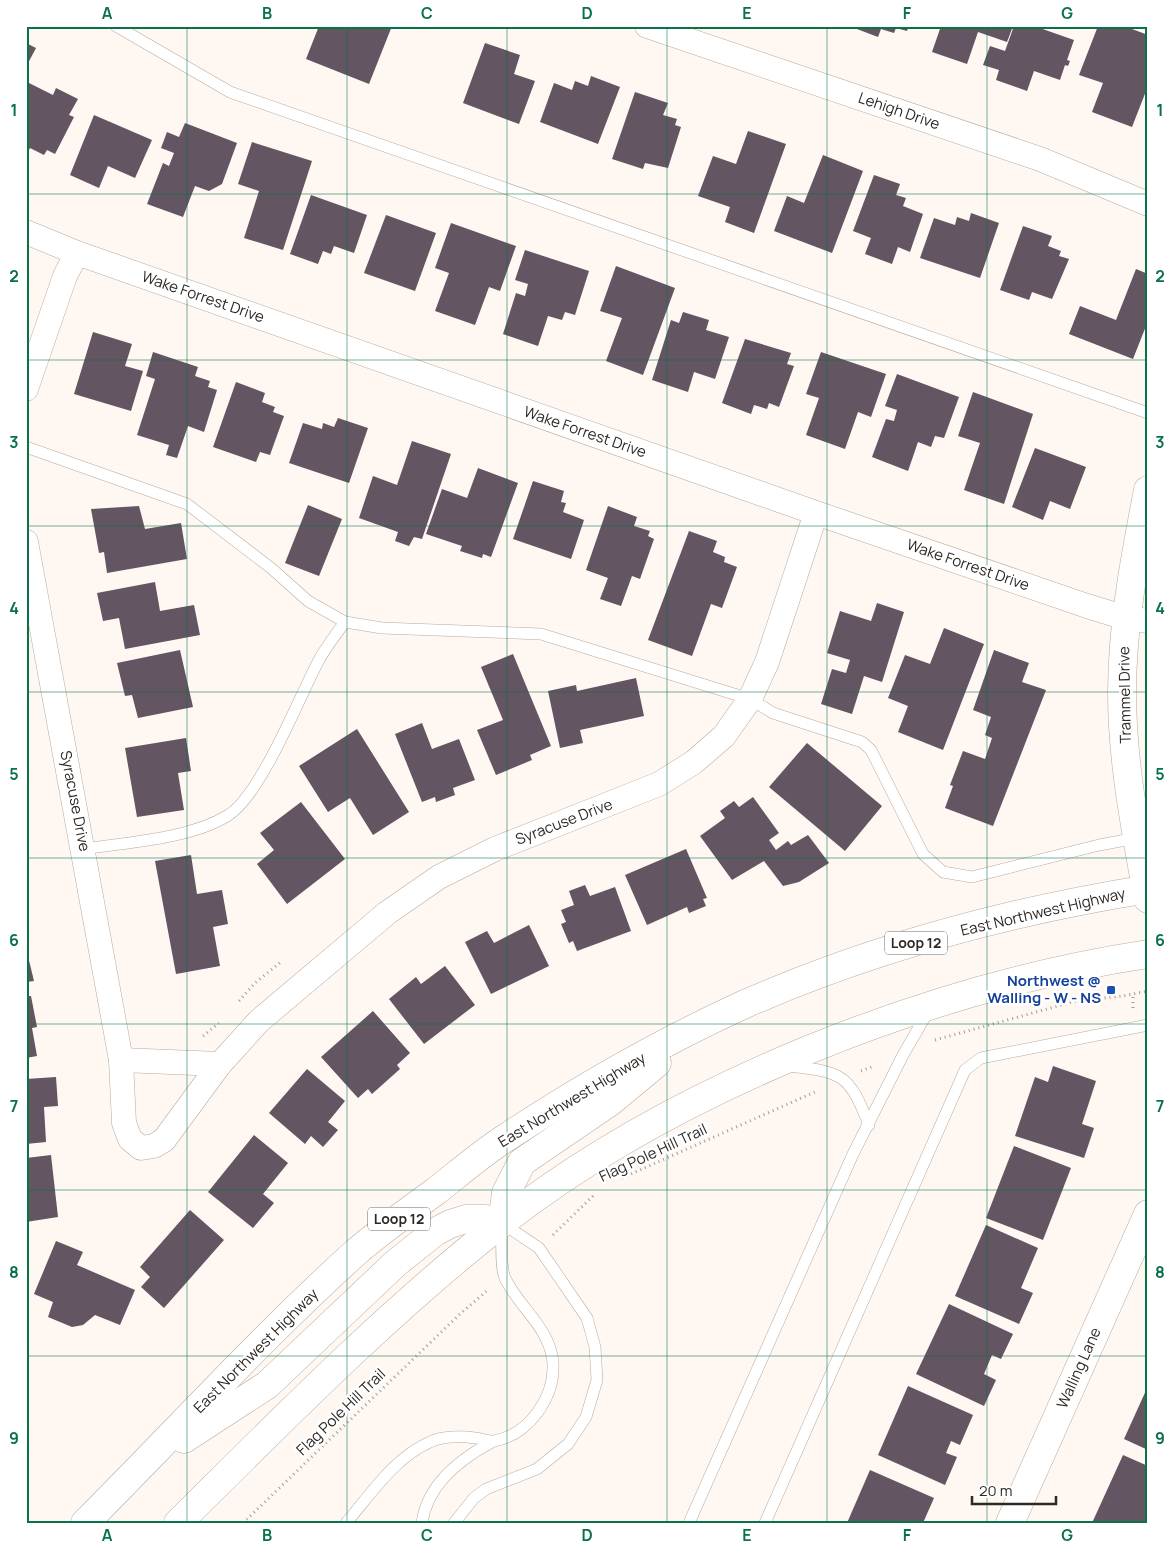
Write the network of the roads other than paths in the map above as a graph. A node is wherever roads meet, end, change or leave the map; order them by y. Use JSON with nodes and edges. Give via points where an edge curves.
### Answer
{"nodes":[{"id":1,"x":116,"y":26,"type":"edge"},
{"id":2,"x":647,"y":26,"type":"edge"},
{"id":3,"x":1148,"y":204,"type":"edge"},
{"id":4,"x":26,"y":232,"type":"edge"},
{"id":5,"x":76,"y":253,"type":"junction"},
{"id":6,"x":26,"y":389,"type":"edge"},
{"id":7,"x":1148,"y":413,"type":"edge"},
{"id":8,"x":26,"y":447,"type":"edge"},
{"id":9,"x":1148,"y":490,"type":"edge"},
{"id":10,"x":816,"y":513,"type":"junction"},
{"id":11,"x":26,"y":542,"type":"edge"},
{"id":12,"x":1137,"y":620,"type":"edge"},
{"id":13,"x":344,"y":622,"type":"junction"},
{"id":14,"x":750,"y":699,"type":"junction"},
{"id":15,"x":1142,"y":837,"type":"edge"},
{"id":16,"x":84,"y":849,"type":"junction"},
{"id":17,"x":1147,"y":892,"type":"edge"},
{"id":18,"x":1148,"y":954,"type":"edge"},
{"id":19,"x":931,"y":1007,"type":"junction"},
{"id":20,"x":1148,"y":1025,"type":"edge"},
{"id":21,"x":696,"y":1028,"type":"junction"},
{"id":22,"x":121,"y":1060,"type":"junction"},
{"id":23,"x":220,"y":1064,"type":"junction"},
{"id":24,"x":776,"y":1065,"type":"junction"},
{"id":25,"x":869,"y":1125,"type":"junction"},
{"id":26,"x":1148,"y":1214,"type":"edge"},
{"id":27,"x":502,"y":1223,"type":"junction"},
{"id":28,"x":492,"y":1442,"type":"junction"},
{"id":29,"x":143,"y":1465,"type":"junction"},
{"id":30,"x":86,"y":1523,"type":"edge"},
{"id":31,"x":178,"y":1523,"type":"edge"},
{"id":32,"x":346,"y":1523,"type":"edge"},
{"id":33,"x":422,"y":1523,"type":"edge"},
{"id":34,"x":454,"y":1523,"type":"edge"},
{"id":35,"x":689,"y":1523,"type":"edge"},
{"id":36,"x":765,"y":1523,"type":"edge"},
{"id":37,"x":1010,"y":1523,"type":"edge"}],
"edges":[{"from":1,"to":7,"type":"lane","via":[[230,92]]},
{"from":2,"to":3,"type":"street","name":"Lehigh Drive","via":[[1040,159]]},
{"from":4,"to":5,"type":"street","name":"Wake Forrest Drive"},
{"from":5,"to":6,"type":"street"},
{"from":5,"to":10,"type":"street","name":"Wake Forrest Drive"},
{"from":8,"to":13,"type":"lane","via":[[186,504],[271,568],[308,601]]},
{"from":9,"to":12,"type":"main road","name":"Trammel Drive"},
{"from":10,"to":12,"type":"street","name":"Wake Forrest Drive"},
{"from":10,"to":14,"type":"street","name":"Syracuse Drive","via":[[767,662]]},
{"from":11,"to":16,"type":"street","name":"Syracuse Drive"},
{"from":12,"to":15,"type":"main road","name":"Trammel Drive","via":[[1122,702],[1125,745]]},
{"from":13,"to":14,"type":"lane","via":[[382,628],[541,634]]},
{"from":13,"to":16,"type":"lane","via":[[320,658],[266,768],[245,799],[229,815],[179,834]]},
{"from":14,"to":15,"type":"lane","via":[[773,713],[862,742],[871,750],[923,854],[943,872],[972,877]]},
{"from":14,"to":23,"type":"street","name":"Syracuse Drive","via":[[724,736],[694,762],[659,784],[495,848],[439,877],[387,913],[308,979],[259,1021]]},
{"from":15,"to":17,"type":"main road","name":"Trammel Drive"},
{"from":16,"to":22,"type":"street","name":"Syracuse Drive"},
{"from":17,"to":21,"type":"main road","name":"East Northwest Highway","number":"Loop 12","via":[[1042,909],[883,953],[822,973]]},
{"from":18,"to":19,"type":"main road","via":[[989,988]]},
{"from":19,"to":24,"type":"main road","via":[[891,1018]]},
{"from":19,"to":25,"type":"lane"},
{"from":20,"to":36,"type":"lane","via":[[980,1058],[965,1070]]},
{"from":21,"to":27,"type":"main road","via":[[610,1102],[522,1162],[506,1193]]},
{"from":21,"to":29,"type":"main road","name":"East Northwest Highway","number":"Loop 12","via":[[504,1139],[357,1251]]},
{"from":22,"to":23,"type":"street"},
{"from":22,"to":23,"type":"street","name":"Syracuse Drive","via":[[124,1124],[130,1139],[141,1148],[164,1140]]},
{"from":24,"to":25,"type":"lane","via":[[812,1069],[844,1078],[856,1093]]},
{"from":24,"to":27,"type":"main road","via":[[662,1120],[588,1164]]},
{"from":25,"to":35,"type":"lane","via":[[853,1154]]},
{"from":26,"to":37,"type":"main road","name":"Walling Lane"},
{"from":27,"to":28,"type":"lane","via":[[505,1277],[545,1335],[551,1349],[553,1376],[543,1404],[533,1418],[522,1428]]},
{"from":27,"to":29,"type":"main road","via":[[466,1218],[435,1232],[396,1263],[267,1385]]},
{"from":27,"to":31,"type":"main road","via":[[420,1289]]},
{"from":27,"to":34,"type":"lane","via":[[539,1248],[575,1300],[590,1326],[597,1380],[591,1405],[568,1444],[536,1468],[486,1489],[474,1498]]},
{"from":28,"to":32,"type":"lane","via":[[458,1437],[431,1441],[392,1471]]},
{"from":28,"to":33,"type":"lane","via":[[476,1450],[446,1474],[433,1491]]},
{"from":29,"to":30,"type":"main road","name":"East Northwest Highway","number":"Loop 12"}]}
